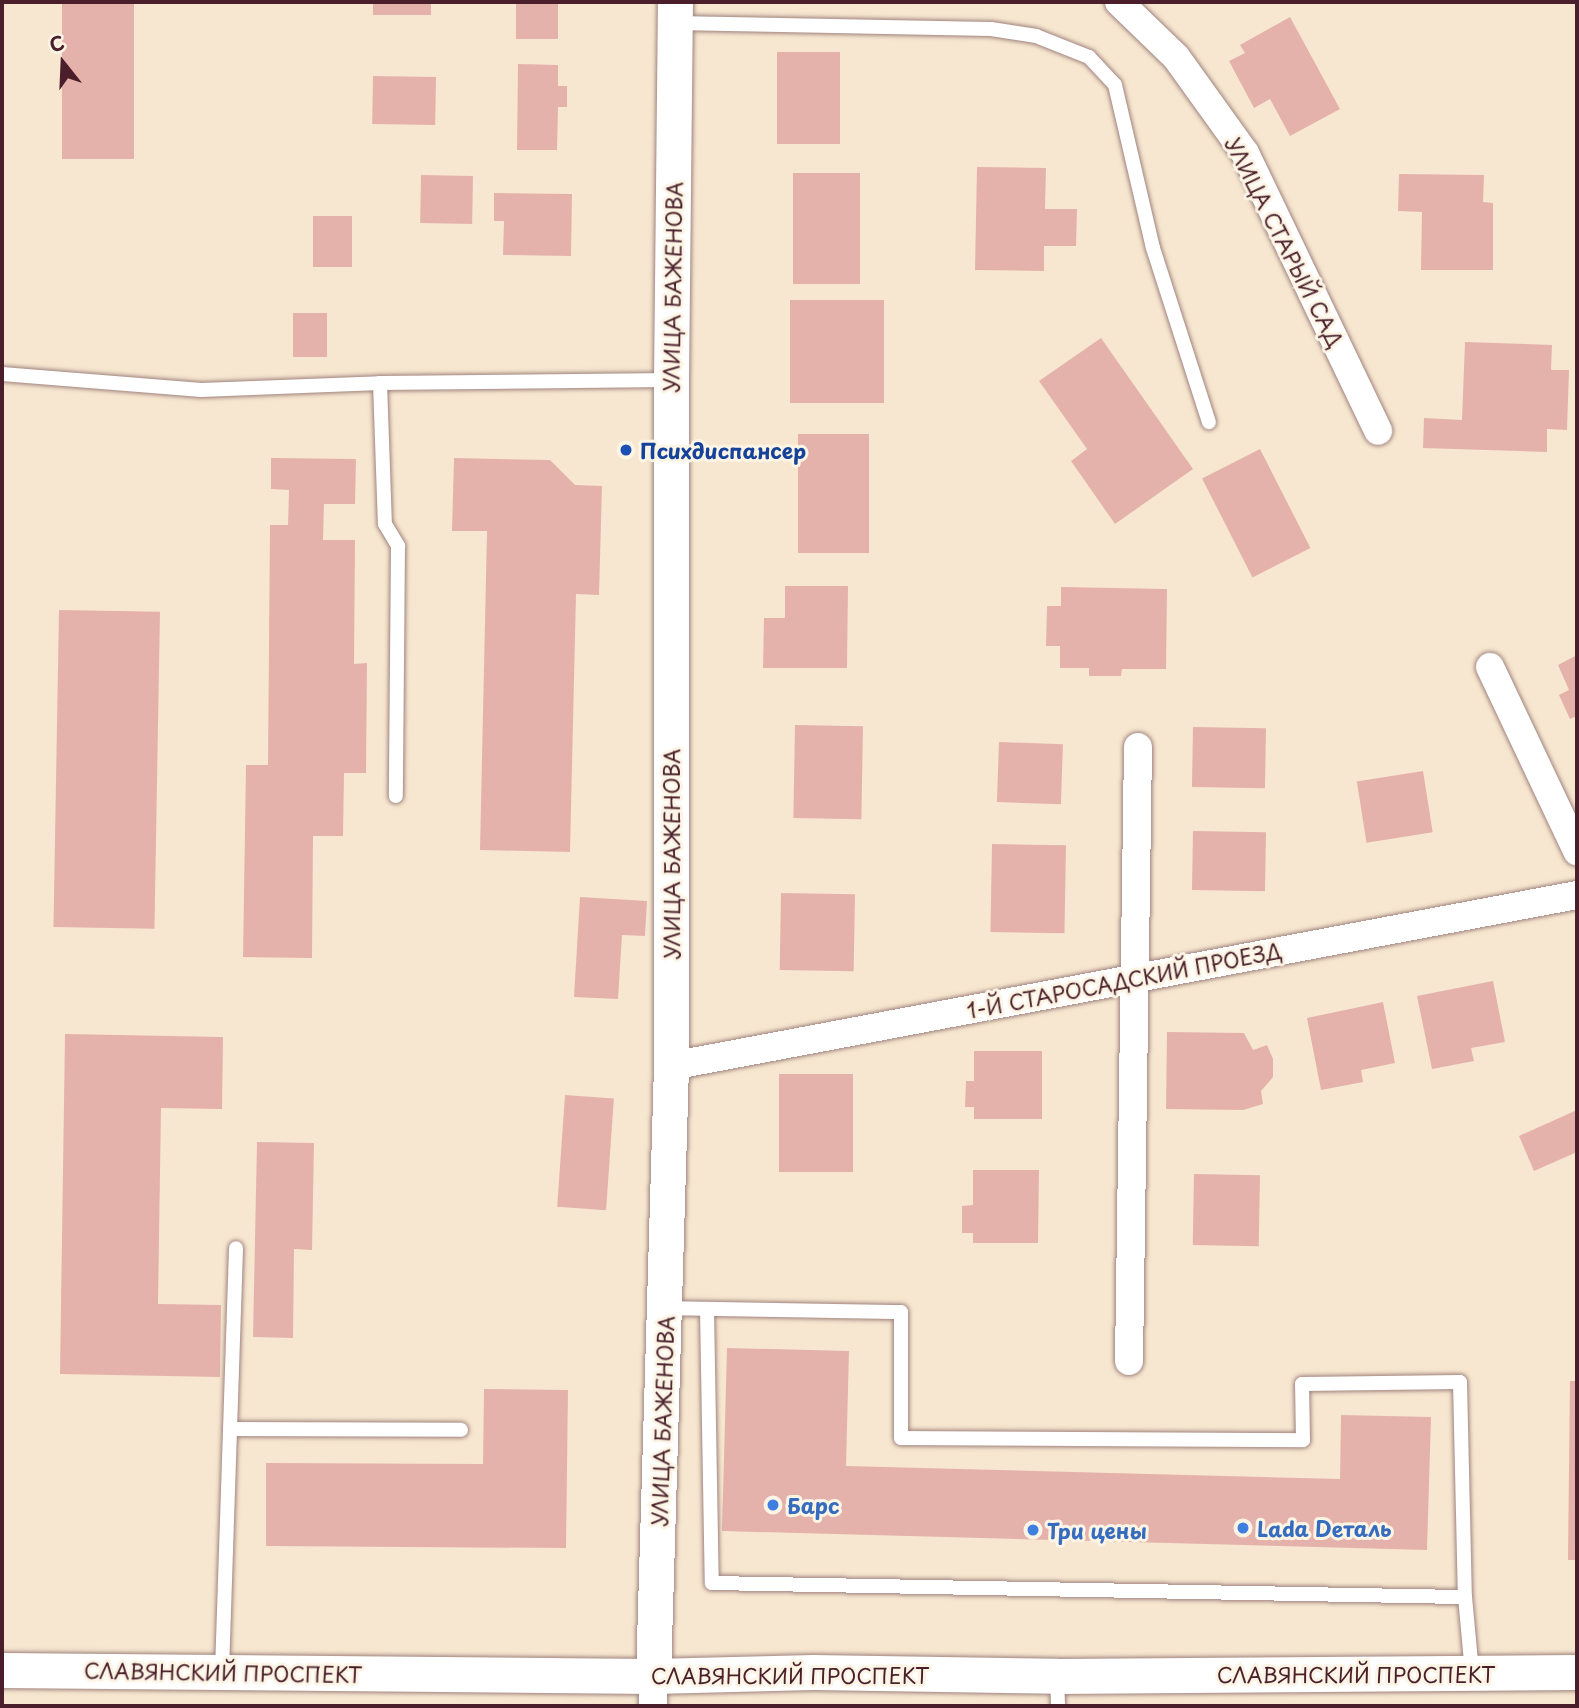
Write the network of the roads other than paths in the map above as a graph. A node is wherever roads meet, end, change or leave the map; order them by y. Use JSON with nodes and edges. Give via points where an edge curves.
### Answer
{"nodes":[{"id":1,"x":1119,"y":2,"type":"edge"},
{"id":2,"x":675,"y":12,"type":"edge"},
{"id":3,"x":2,"y":374,"type":"edge"},
{"id":4,"x":671,"y":380,"type":"junction"},
{"id":5,"x":380,"y":383,"type":"junction"},
{"id":6,"x":1209,"y":422,"type":"dead end"},
{"id":7,"x":1378,"y":431,"type":"dead end"},
{"id":8,"x":1490,"y":667,"type":"dead end"},
{"id":9,"x":1138,"y":747,"type":"dead end"},
{"id":10,"x":396,"y":796,"type":"dead end"},
{"id":11,"x":1577,"y":851,"type":"edge"},
{"id":12,"x":1577,"y":895,"type":"edge"},
{"id":13,"x":1135,"y":978,"type":"junction"},
{"id":14,"x":671,"y":1066,"type":"junction"},
{"id":15,"x":236,"y":1248,"type":"dead end"},
{"id":16,"x":666,"y":1308,"type":"junction"},
{"id":17,"x":706,"y":1310,"type":"junction"},
{"id":18,"x":1129,"y":1361,"type":"dead end"},
{"id":19,"x":230,"y":1429,"type":"junction"},
{"id":20,"x":461,"y":1430,"type":"dead end"},
{"id":21,"x":1465,"y":1597,"type":"junction"},
{"id":22,"x":2,"y":1670,"type":"edge"},
{"id":23,"x":1577,"y":1672,"type":"edge"},
{"id":24,"x":222,"y":1673,"type":"junction"},
{"id":25,"x":1472,"y":1674,"type":"junction"},
{"id":26,"x":653,"y":1691,"type":"edge"},
{"id":27,"x":1058,"y":1691,"type":"edge"}],
"edges":[{"from":1,"to":7,"type":"street","name":"УЛИЦА СТАРЫЙ САД","via":[[1177,57],[1245,153]]},
{"from":2,"to":4,"type":"street","name":"УЛИЦА БАЖЕНОВА"},
{"from":2,"to":6,"type":"lane","via":[[991,29],[1036,36],[1088,57],[1115,85],[1153,248]]},
{"from":3,"to":5,"type":"lane","via":[[201,390]]},
{"from":4,"to":5,"type":"lane"},
{"from":4,"to":14,"type":"street","name":"УЛИЦА БАЖЕНОВА"},
{"from":5,"to":10,"type":"lane","via":[[385,524],[398,546]]},
{"from":8,"to":11,"type":"street"},
{"from":9,"to":13,"type":"street"},
{"from":12,"to":13,"type":"street","name":"1-Й СТАРОСАДСКИЙ ПРОЕЗД"},
{"from":13,"to":14,"type":"street","name":"1-Й СТАРОСАДСКИЙ ПРОЕЗД"},
{"from":13,"to":18,"type":"street"},
{"from":14,"to":16,"type":"street","name":"УЛИЦА БАЖЕНОВА"},
{"from":15,"to":19,"type":"lane"},
{"from":16,"to":17,"type":"lane"},
{"from":16,"to":26,"type":"street","name":"УЛИЦА БАЖЕНОВА"},
{"from":17,"to":21,"type":"lane","via":[[712,1583]]},
{"from":17,"to":21,"type":"lane","via":[[901,1312],[901,1438],[1303,1440],[1302,1384],[1460,1382]]},
{"from":19,"to":20,"type":"lane"},
{"from":19,"to":24,"type":"lane"},
{"from":21,"to":25,"type":"lane"},
{"from":22,"to":24,"type":"street","name":"СЛАВЯНСКИЙ ПРОСПЕКТ"},
{"from":23,"to":25,"type":"street","name":"СЛАВЯНСКИЙ ПРОСПЕКТ"},
{"from":24,"to":26,"type":"street","name":"СЛАВЯНСКИЙ ПРОСПЕКТ"},
{"from":25,"to":27,"type":"street","name":"СЛАВЯНСКИЙ ПРОСПЕКТ"},
{"from":26,"to":27,"type":"street","name":"СЛАВЯНСКИЙ ПРОСПЕКТ","via":[[813,1672]]}]}
